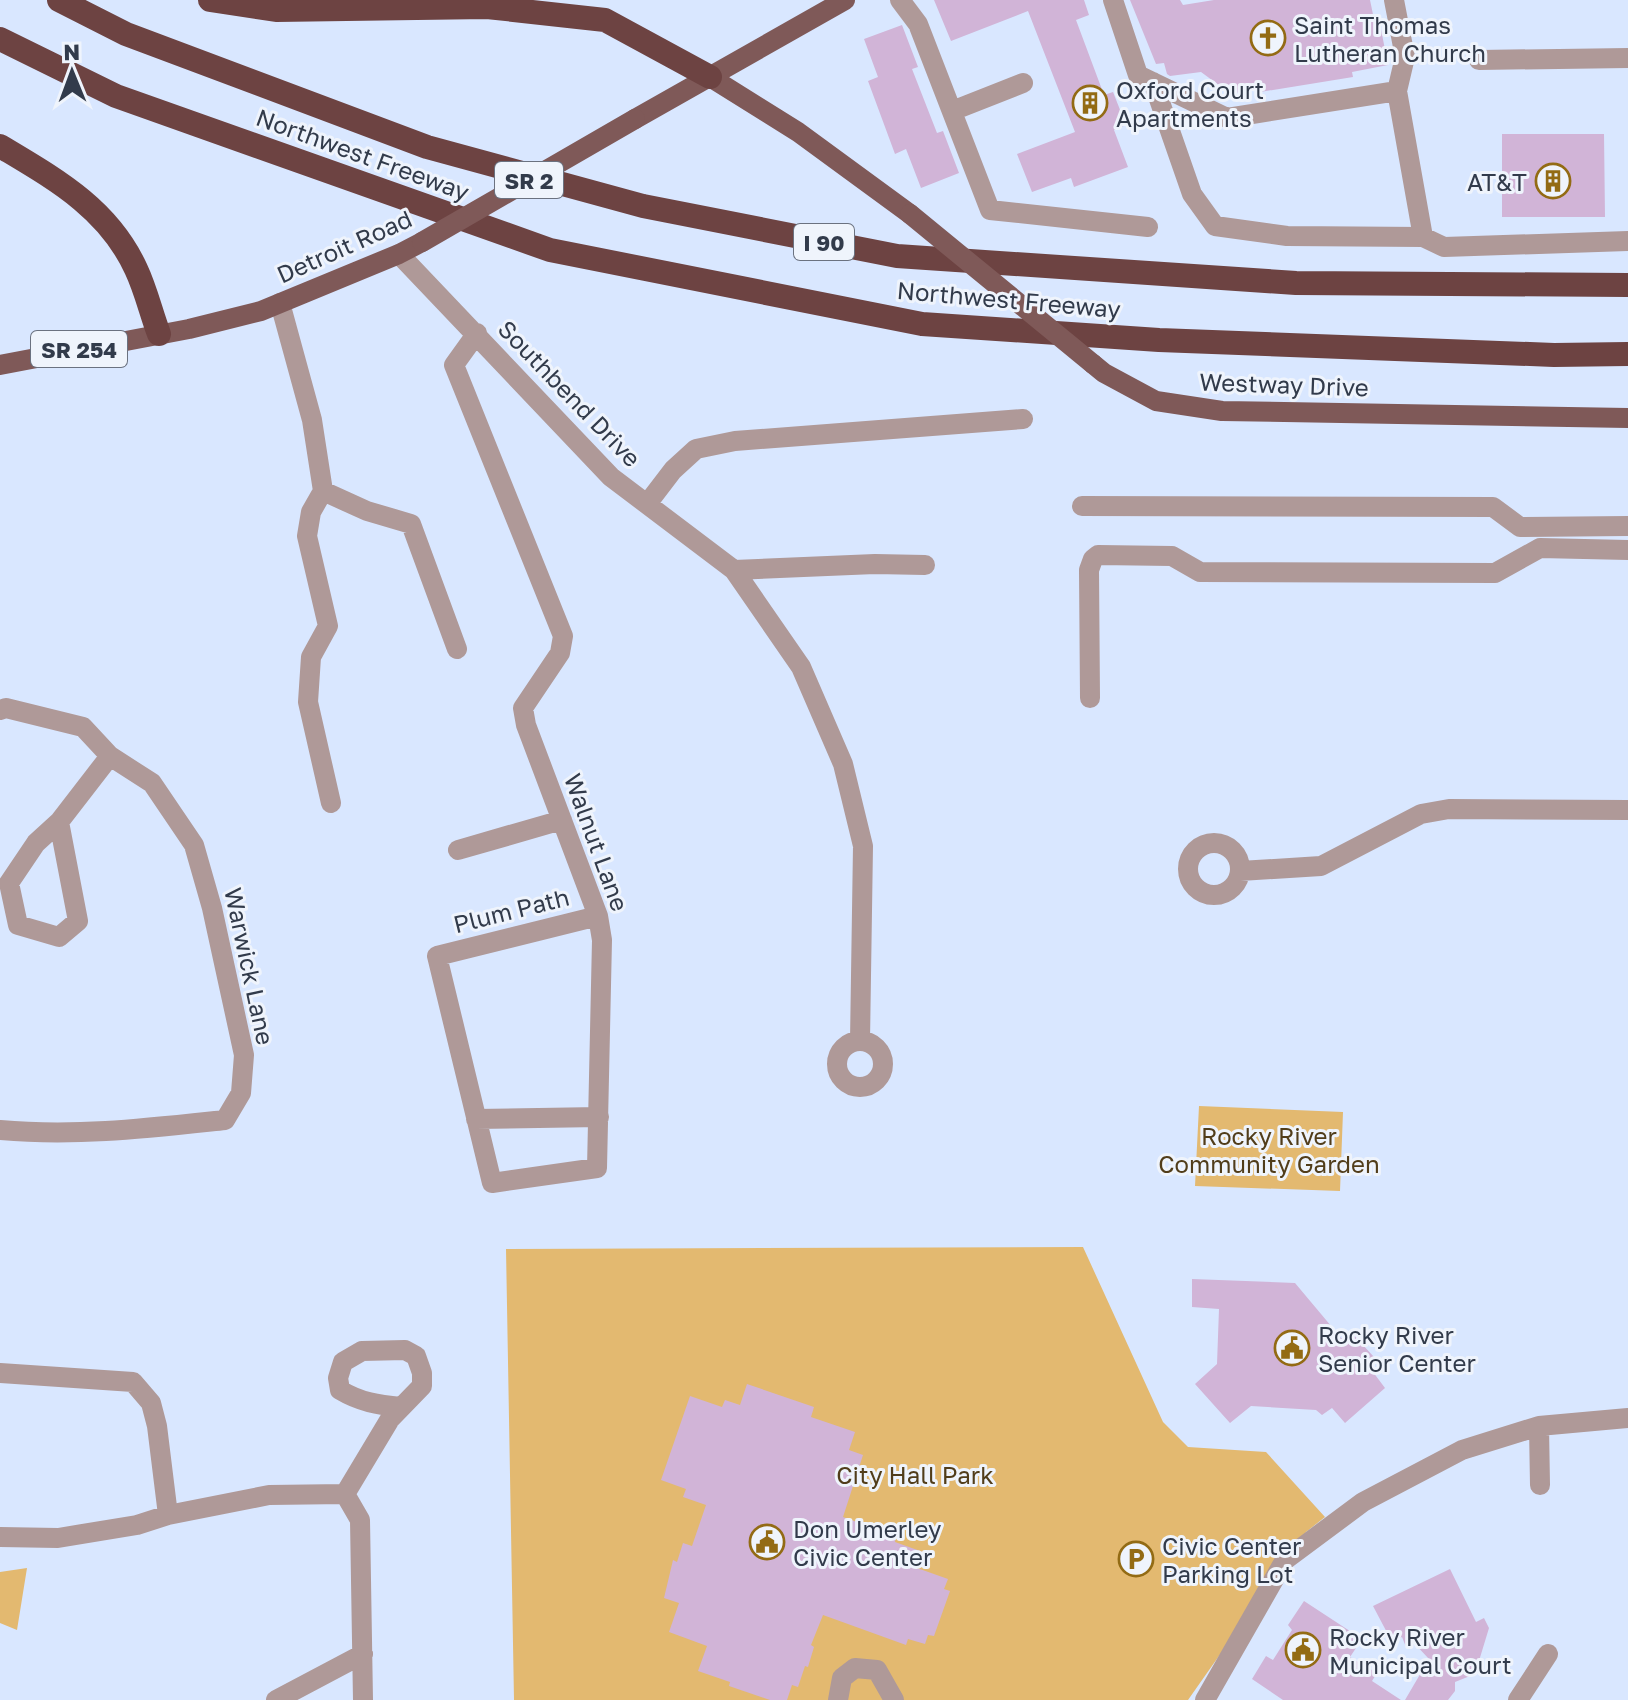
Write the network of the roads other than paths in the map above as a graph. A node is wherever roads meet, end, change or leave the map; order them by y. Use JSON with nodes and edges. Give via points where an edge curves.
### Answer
{"nodes":[{"id":1,"x":59,"y":0,"type":"edge"},
{"id":2,"x":210,"y":0,"type":"edge"},
{"id":3,"x":845,"y":0,"type":"edge"},
{"id":4,"x":900,"y":0,"type":"edge"},
{"id":5,"x":1113,"y":0,"type":"edge"},
{"id":6,"x":1394,"y":0,"type":"edge"},
{"id":7,"x":0,"y":39,"type":"edge"},
{"id":8,"x":1628,"y":58,"type":"edge"},
{"id":9,"x":1479,"y":60,"type":"dead end"},
{"id":10,"x":710,"y":77,"type":"junction"},
{"id":11,"x":1153,"y":82,"type":"junction"},
{"id":12,"x":1023,"y":83,"type":"dead end"},
{"id":13,"x":1397,"y":91,"type":"junction"},
{"id":14,"x":952,"y":111,"type":"junction"},
{"id":15,"x":0,"y":146,"type":"edge"},
{"id":16,"x":1148,"y":227,"type":"dead end"},
{"id":17,"x":1423,"y":237,"type":"junction"},
{"id":18,"x":1628,"y":241,"type":"edge"},
{"id":19,"x":399,"y":254,"type":"junction"},
{"id":20,"x":1628,"y":285,"type":"edge"},
{"id":21,"x":280,"y":303,"type":"junction"},
{"id":22,"x":477,"y":333,"type":"junction"},
{"id":23,"x":159,"y":334,"type":"junction"},
{"id":24,"x":1628,"y":354,"type":"edge"},
{"id":25,"x":0,"y":365,"type":"edge"},
{"id":26,"x":1628,"y":418,"type":"edge"},
{"id":27,"x":1023,"y":419,"type":"dead end"},
{"id":28,"x":323,"y":491,"type":"junction"},
{"id":29,"x":647,"y":504,"type":"junction"},
{"id":30,"x":1082,"y":506,"type":"dead end"},
{"id":31,"x":1628,"y":526,"type":"edge"},
{"id":32,"x":1628,"y":550,"type":"edge"},
{"id":33,"x":925,"y":565,"type":"dead end"},
{"id":34,"x":734,"y":570,"type":"junction"},
{"id":35,"x":457,"y":649,"type":"dead end"},
{"id":36,"x":1090,"y":698,"type":"dead end"},
{"id":37,"x":0,"y":710,"type":"edge"},
{"id":38,"x":110,"y":756,"type":"junction"},
{"id":39,"x":331,"y":803,"type":"dead end"},
{"id":40,"x":1628,"y":810,"type":"edge"},
{"id":41,"x":562,"y":820,"type":"junction"},
{"id":42,"x":59,"y":822,"type":"junction"},
{"id":43,"x":458,"y":850,"type":"dead end"},
{"id":44,"x":1240,"y":871,"type":"dead end"},
{"id":45,"x":598,"y":916,"type":"junction"},
{"id":46,"x":437,"y":956,"type":"joint"},
{"id":47,"x":860,"y":1041,"type":"dead end"},
{"id":48,"x":599,"y":1117,"type":"junction"},
{"id":49,"x":476,"y":1119,"type":"junction"},
{"id":50,"x":0,"y":1130,"type":"edge"},
{"id":51,"x":0,"y":1373,"type":"edge"},
{"id":52,"x":401,"y":1407,"type":"dead end"},
{"id":53,"x":1628,"y":1418,"type":"edge"},
{"id":54,"x":1539,"y":1426,"type":"junction"},
{"id":55,"x":1540,"y":1485,"type":"dead end"},
{"id":56,"x":345,"y":1494,"type":"junction"},
{"id":57,"x":168,"y":1515,"type":"junction"},
{"id":58,"x":0,"y":1537,"type":"edge"},
{"id":59,"x":363,"y":1654,"type":"junction"},
{"id":60,"x":1548,"y":1654,"type":"dead end"},
{"id":61,"x":276,"y":1700,"type":"edge"},
{"id":62,"x":363,"y":1700,"type":"edge"},
{"id":63,"x":838,"y":1700,"type":"edge"},
{"id":64,"x":894,"y":1700,"type":"edge"},
{"id":65,"x":1205,"y":1700,"type":"edge"},
{"id":66,"x":1518,"y":1700,"type":"edge"}],
"edges":[{"from":1,"to":20,"type":"highway","name":"Northwest Freeway","number":"I 90","via":[[126,34],[427,147],[643,206],[897,256],[1296,283]]},
{"from":2,"to":10,"type":"highway","via":[[276,10],[487,7],[605,20]]},
{"from":3,"to":10,"type":"main road","name":"Detroit Road","number":"SR 2"},
{"from":4,"to":14,"type":"street","via":[[918,24]]},
{"from":5,"to":11,"type":"street","via":[[1138,75]]},
{"from":6,"to":13,"type":"street","via":[[1405,57]]},
{"from":7,"to":24,"type":"highway","name":"Northwest Freeway","via":[[116,96],[550,250],[922,324],[1191,341]]},
{"from":8,"to":9,"type":"street"},
{"from":10,"to":19,"type":"main road","name":"Detroit Road","number":"SR 2","bridge":true},
{"from":10,"to":26,"type":"main road","name":"Westway Drive","bridge":true,"via":[[798,132],[910,214],[1104,373],[1156,401],[1222,411]]},
{"from":11,"to":13,"type":"street","via":[[1227,118]]},
{"from":11,"to":17,"type":"street","via":[[1192,194],[1215,226],[1287,236]]},
{"from":12,"to":14,"type":"street"},
{"from":13,"to":17,"type":"street"},
{"from":14,"to":16,"type":"street","via":[[990,210]]},
{"from":15,"to":23,"type":"highway","via":[[77,194],[112,230],[136,269]]},
{"from":17,"to":18,"type":"street","via":[[1444,247]]},
{"from":19,"to":21,"type":"main road","name":"Detroit Road","number":"SR 2"},
{"from":19,"to":22,"type":"street","name":"Southbend Drive"},
{"from":21,"to":23,"type":"main road","name":"Detroit Road","number":"SR 2"},
{"from":21,"to":28,"type":"street","via":[[312,420]]},
{"from":22,"to":29,"type":"street","name":"Southbend Drive","via":[[611,477]]},
{"from":22,"to":41,"type":"street","name":"Walnut Lane","via":[[454,365],[563,636],[560,653],[523,708]]},
{"from":23,"to":25,"type":"main road","name":"Detroit Road","number":"SR 254"},
{"from":27,"to":29,"type":"street","via":[[735,441],[696,449]]},
{"from":28,"to":35,"type":"street","via":[[411,524]]},
{"from":28,"to":39,"type":"street","via":[[311,512],[307,536],[328,626],[311,657],[308,702]]},
{"from":29,"to":34,"type":"street","name":"Southbend Drive"},
{"from":30,"to":31,"type":"street","via":[[1493,507],[1520,527]]},
{"from":32,"to":36,"type":"street","via":[[1540,548],[1495,573],[1200,572],[1172,556],[1098,555],[1089,570]]},
{"from":33,"to":34,"type":"street"},
{"from":34,"to":47,"type":"street","name":"Southbend Drive","via":[[801,667],[843,764],[863,846]]},
{"from":37,"to":38,"type":"street","name":"Warwick Lane","via":[[83,727]]},
{"from":38,"to":42,"type":"street"},
{"from":38,"to":50,"type":"street","name":"Warwick Lane","via":[[152,783],[194,845],[244,1055],[241,1093],[225,1120],[110,1132]]},
{"from":40,"to":44,"type":"street","via":[[1449,809],[1421,814],[1321,866]]},
{"from":41,"to":43,"type":"street"},
{"from":41,"to":45,"type":"street","name":"Walnut Lane"},
{"from":42,"to":42,"type":"street","via":[[78,921],[59,937],[18,925],[9,883],[36,843]]},
{"from":45,"to":46,"type":"street","name":"Plum Path"},
{"from":45,"to":48,"type":"street","name":"Walnut Lane"},
{"from":46,"to":49,"type":"street","name":"Walnut Lane"},
{"from":48,"to":49,"type":"street"},
{"from":48,"to":49,"type":"street","name":"Walnut Lane","via":[[597,1168],[492,1183]]},
{"from":51,"to":57,"type":"street","via":[[133,1382],[151,1403]]},
{"from":52,"to":56,"type":"street"},
{"from":53,"to":54,"type":"street"},
{"from":54,"to":55,"type":"street"},
{"from":54,"to":65,"type":"street","via":[[1462,1450],[1363,1502],[1285,1560]]},
{"from":56,"to":57,"type":"street","via":[[269,1495]]},
{"from":56,"to":59,"type":"street","via":[[360,1520]]},
{"from":57,"to":58,"type":"street","via":[[58,1538]]},
{"from":59,"to":61,"type":"street"},
{"from":59,"to":62,"type":"street"},
{"from":60,"to":66,"type":"street"},
{"from":63,"to":64,"type":"street","via":[[842,1678],[855,1668],[877,1670]]}]}
